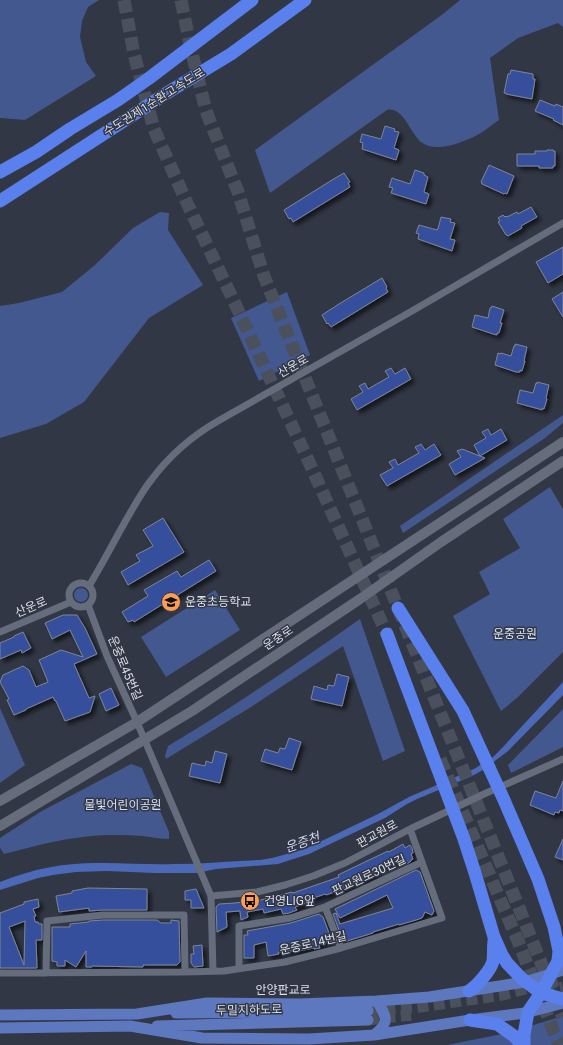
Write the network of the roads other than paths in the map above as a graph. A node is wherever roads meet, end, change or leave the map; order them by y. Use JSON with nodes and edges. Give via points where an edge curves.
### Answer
{"nodes":[{"id":1,"x":252,"y":0,"type":"edge"},
{"id":2,"x":305,"y":0,"type":"edge"},
{"id":3,"x":3,"y":170,"type":"edge"},
{"id":4,"x":0,"y":201,"type":"edge"},
{"id":5,"x":563,"y":223,"type":"edge"},
{"id":6,"x":563,"y":442,"type":"edge"},
{"id":7,"x":563,"y":461,"type":"edge"},
{"id":8,"x":89,"y":586,"type":"junction"},
{"id":9,"x":71,"y":602,"type":"junction"},
{"id":10,"x":88,"y":605,"type":"junction"},
{"id":11,"x":398,"y":608,"type":"dead end"},
{"id":12,"x":0,"y":632,"type":"edge"},
{"id":13,"x":387,"y":634,"type":"tunnel mouth"},
{"id":14,"x":137,"y":722,"type":"junction"},
{"id":15,"x":144,"y":740,"type":"junction"},
{"id":16,"x":563,"y":759,"type":"edge"},
{"id":17,"x":0,"y":801,"type":"edge"},
{"id":18,"x":0,"y":826,"type":"edge"},
{"id":19,"x":410,"y":829,"type":"junction"},
{"id":20,"x":422,"y":862,"type":"junction"},
{"id":21,"x":211,"y":896,"type":"junction"},
{"id":22,"x":325,"y":907,"type":"junction"},
{"id":23,"x":442,"y":918,"type":"joint"},
{"id":24,"x":554,"y":927,"type":"junction"},
{"id":25,"x":494,"y":937,"type":"junction"},
{"id":26,"x":563,"y":939,"type":"edge"},
{"id":27,"x":341,"y":948,"type":"junction"},
{"id":28,"x":239,"y":968,"type":"junction"},
{"id":29,"x":213,"y":971,"type":"junction"},
{"id":30,"x":185,"y":972,"type":"junction"},
{"id":31,"x":557,"y":972,"type":"edge"},
{"id":32,"x":0,"y":973,"type":"edge"},
{"id":33,"x":46,"y":973,"type":"junction"},
{"id":34,"x":525,"y":982,"type":"junction"},
{"id":35,"x":469,"y":991,"type":"junction"},
{"id":36,"x":541,"y":993,"type":"junction"},
{"id":37,"x":563,"y":999,"type":"tunnel mouth"},
{"id":38,"x":377,"y":1001,"type":"junction"},
{"id":39,"x":563,"y":1003,"type":"edge"},
{"id":40,"x":528,"y":1012,"type":"junction"},
{"id":41,"x":137,"y":1014,"type":"junction"},
{"id":42,"x":0,"y":1015,"type":"edge"},
{"id":43,"x":470,"y":1020,"type":"junction"},
{"id":44,"x":130,"y":1026,"type":"junction"},
{"id":45,"x":0,"y":1028,"type":"edge"},
{"id":46,"x":374,"y":1035,"type":"junction"},
{"id":47,"x":523,"y":1045,"type":"edge"}],
"edges":[{"from":1,"to":3,"type":"highway","name":"수도권제1순환고속도로","via":[[118,100]]},
{"from":2,"to":4,"type":"highway","name":"수도권제1순환고속도로","via":[[231,54]]},
{"from":5,"to":8,"type":"street","name":"산운로","via":[[195,435],[168,460],[145,488]]},
{"from":6,"to":14,"type":"main road","name":"운중로"},
{"from":7,"to":15,"type":"main road","name":"운중로","via":[[192,711]]},
{"from":8,"to":9,"type":"street","via":[[78,584],[72,588],[69,595]]},
{"from":8,"to":10,"type":"street","via":[[93,596]]},
{"from":9,"to":10,"type":"street","via":[[77,606]]},
{"from":9,"to":12,"type":"street","name":"산운로"},
{"from":10,"to":14,"type":"street","name":"운중로45번길","via":[[107,656]]},
{"from":11,"to":24,"type":"highway","via":[[462,711],[538,879]]},
{"from":13,"to":25,"type":"highway","via":[[464,839]]},
{"from":14,"to":15,"type":"street","name":"운중로45번길"},
{"from":14,"to":17,"type":"main road","name":"운중로"},
{"from":15,"to":18,"type":"main road","name":"운중로"},
{"from":15,"to":21,"type":"street"},
{"from":16,"to":19,"type":"street","name":"판교원로"},
{"from":19,"to":20,"type":"street","name":"판교원로30번길"},
{"from":19,"to":21,"type":"street","name":"판교원로","via":[[345,863],[313,876],[257,892]]},
{"from":20,"to":22,"type":"street","name":"판교원로30번길"},
{"from":20,"to":23,"type":"street","name":"판교원로30번길"},
{"from":21,"to":29,"type":"street"},
{"from":22,"to":27,"type":"street"},
{"from":22,"to":28,"type":"street","name":"판교원로30번길","via":[[290,918],[239,926]]},
{"from":23,"to":27,"type":"street","name":"운중로14번길"},
{"from":24,"to":26,"type":"highway"},
{"from":24,"to":31,"type":"highway","via":[[559,951]]},
{"from":25,"to":34,"type":"highway","via":[[507,963]]},
{"from":25,"to":35,"type":"highway","via":[[492,963],[475,987]]},
{"from":27,"to":28,"type":"street","name":"운중로14번길","via":[[285,962]]},
{"from":28,"to":29,"type":"street","name":"운중로14번길"},
{"from":29,"to":30,"type":"street","name":"운중로14번길"},
{"from":30,"to":33,"type":"street","name":"운중로14번길"},
{"from":30,"to":33,"type":"street","via":[[184,915],[103,915],[47,920]]},
{"from":31,"to":34,"type":"main road","name":"안양판교로"},
{"from":31,"to":36,"type":"highway"},
{"from":32,"to":33,"type":"street","name":"운중로14번길"},
{"from":34,"to":35,"type":"main road","name":"안양판교로"},
{"from":34,"to":36,"type":"highway"},
{"from":35,"to":38,"type":"main road","name":"안양판교로"},
{"from":36,"to":37,"type":"highway"},
{"from":36,"to":40,"type":"highway"},
{"from":38,"to":41,"type":"main road","name":"안양판교로","via":[[298,1004],[207,1003]]},
{"from":38,"to":46,"type":"main road","via":[[386,1020],[382,1029]]},
{"from":39,"to":40,"type":"main road"},
{"from":40,"to":43,"type":"main road"},
{"from":40,"to":47,"type":"highway"},
{"from":41,"to":42,"type":"main road","name":"안양판교로"},
{"from":41,"to":44,"type":"main road","name":"두밀지하도로","via":[[368,1016]]},
{"from":43,"to":46,"type":"main road"},
{"from":43,"to":47,"type":"highway","via":[[497,1024]]},
{"from":44,"to":45,"type":"main road"},
{"from":44,"to":46,"type":"main road","via":[[202,1038],[309,1039]]}]}
